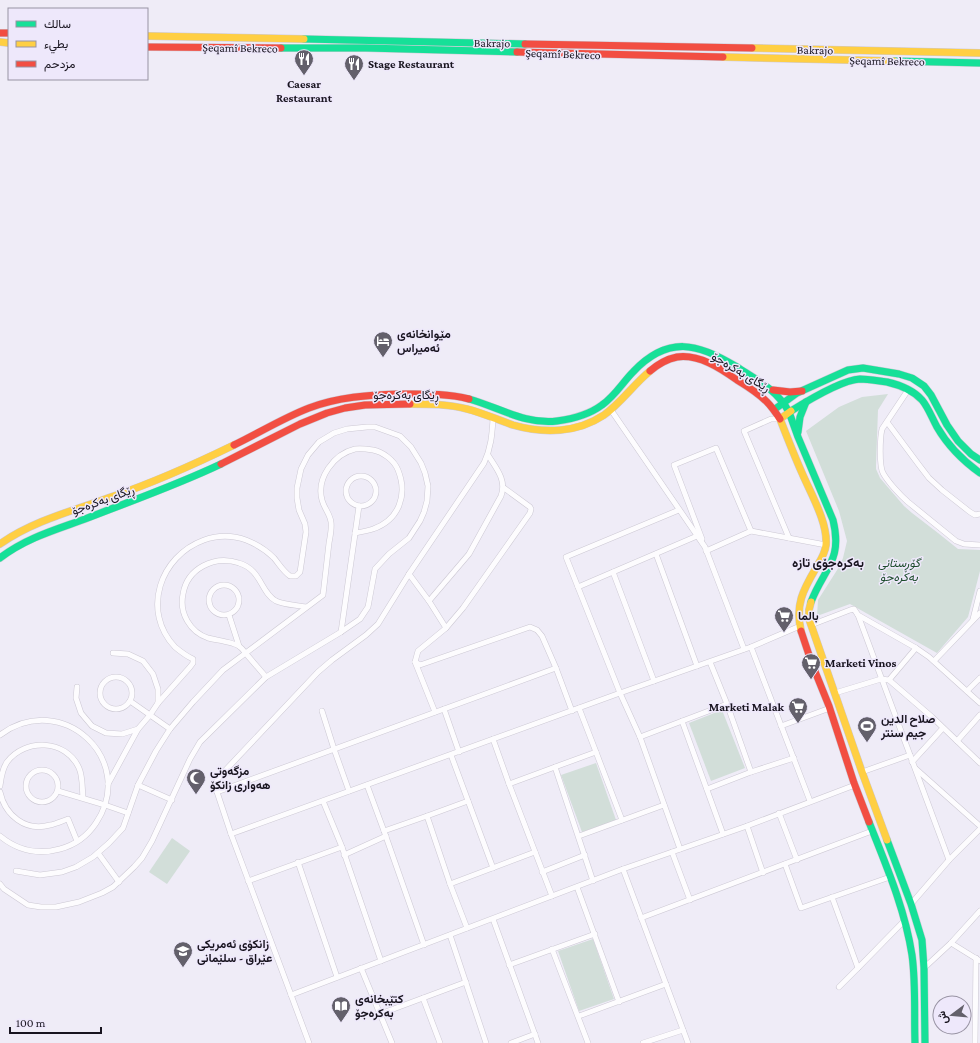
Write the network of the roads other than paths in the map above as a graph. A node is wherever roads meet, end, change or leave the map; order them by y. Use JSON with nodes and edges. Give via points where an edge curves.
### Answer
{"nodes":[{"id":1,"x":148,"y":36,"type":"edge"},
{"id":2,"x":346,"y":40,"type":"junction"},
{"id":3,"x":148,"y":46,"type":"edge"},
{"id":4,"x":346,"y":48,"type":"junction"},
{"id":5,"x":980,"y":53,"type":"edge"},
{"id":6,"x":980,"y":63,"type":"edge"},
{"id":7,"x":771,"y":389,"type":"junction"},
{"id":8,"x":908,"y":390,"type":"junction"},
{"id":9,"x":802,"y":391,"type":"junction"},
{"id":10,"x":807,"y":401,"type":"junction"},
{"id":11,"x":784,"y":402,"type":"junction"},
{"id":12,"x":610,"y":410,"type":"junction"},
{"id":13,"x":775,"y":410,"type":"junction"},
{"id":14,"x":789,"y":412,"type":"junction"},
{"id":15,"x":493,"y":419,"type":"junction"},
{"id":16,"x":771,"y":419,"type":"junction"},
{"id":17,"x":780,"y":419,"type":"junction"},
{"id":18,"x":557,"y":421,"type":"junction"},
{"id":19,"x":887,"y":422,"type":"junction"},
{"id":20,"x":557,"y":431,"type":"junction"},
{"id":21,"x":798,"y":436,"type":"junction"},
{"id":22,"x":789,"y":441,"type":"junction"},
{"id":23,"x":488,"y":455,"type":"junction"},
{"id":24,"x":980,"y":460,"type":"edge"},
{"id":25,"x":980,"y":473,"type":"edge"},
{"id":26,"x":504,"y":488,"type":"junction"},
{"id":27,"x":359,"y":506,"type":"junction"},
{"id":28,"x":679,"y":510,"type":"junction"},
{"id":29,"x":980,"y":514,"type":"edge"},
{"id":30,"x":751,"y":531,"type":"junction"},
{"id":31,"x":355,"y":533,"type":"junction"},
{"id":32,"x":697,"y":536,"type":"junction"},
{"id":33,"x":789,"y":538,"type":"junction"},
{"id":34,"x":0,"y":544,"type":"edge"},
{"id":35,"x":826,"y":544,"type":"junction"},
{"id":36,"x":980,"y":546,"type":"edge"},
{"id":37,"x":705,"y":549,"type":"junction"},
{"id":38,"x":656,"y":554,"type":"junction"},
{"id":39,"x":0,"y":558,"type":"edge"},
{"id":40,"x":613,"y":572,"type":"junction"},
{"id":41,"x":409,"y":574,"type":"junction"},
{"id":42,"x":578,"y":587,"type":"junction"},
{"id":43,"x":980,"y":591,"type":"edge"},
{"id":44,"x":429,"y":601,"type":"junction"},
{"id":45,"x":306,"y":607,"type":"junction"},
{"id":46,"x":980,"y":613,"type":"edge"},
{"id":47,"x":229,"y":615,"type":"junction"},
{"id":48,"x":858,"y":615,"type":"junction"},
{"id":49,"x":973,"y":622,"type":"junction"},
{"id":50,"x":811,"y":625,"type":"junction"},
{"id":51,"x":800,"y":626,"type":"junction"},
{"id":52,"x":446,"y":628,"type":"junction"},
{"id":53,"x":341,"y":632,"type":"junction"},
{"id":54,"x":239,"y":646,"type":"junction"},
{"id":55,"x":752,"y":646,"type":"junction"},
{"id":56,"x":916,"y":648,"type":"junction"},
{"id":57,"x":744,"y":649,"type":"junction"},
{"id":58,"x":113,"y":652,"type":"dead end"},
{"id":59,"x":245,"y":652,"type":"junction"},
{"id":60,"x":934,"y":661,"type":"junction"},
{"id":61,"x":415,"y":662,"type":"junction"},
{"id":62,"x":710,"y":662,"type":"junction"},
{"id":63,"x":697,"y":666,"type":"junction"},
{"id":64,"x":556,"y":668,"type":"junction"},
{"id":65,"x":266,"y":677,"type":"junction"},
{"id":66,"x":980,"y":678,"type":"edge"},
{"id":67,"x":881,"y":679,"type":"junction"},
{"id":68,"x":889,"y":680,"type":"junction"},
{"id":69,"x":654,"y":681,"type":"junction"},
{"id":70,"x":77,"y":687,"type":"dead end"},
{"id":71,"x":967,"y":692,"type":"junction"},
{"id":72,"x":620,"y":693,"type":"junction"},
{"id":73,"x":835,"y":694,"type":"junction"},
{"id":74,"x":130,"y":701,"type":"junction"},
{"id":75,"x":158,"y":702,"type":"junction"},
{"id":76,"x":980,"y":703,"type":"edge"},
{"id":77,"x":727,"y":704,"type":"junction"},
{"id":78,"x":580,"y":708,"type":"junction"},
{"id":79,"x":830,"y":708,"type":"junction"},
{"id":80,"x":444,"y":709,"type":"junction"},
{"id":81,"x":322,"y":711,"type":"dead end"},
{"id":82,"x":572,"y":711,"type":"junction"},
{"id":83,"x":435,"y":712,"type":"junction"},
{"id":84,"x":980,"y":715,"type":"edge"},
{"id":85,"x":150,"y":716,"type":"junction"},
{"id":86,"x":682,"y":721,"type":"junction"},
{"id":87,"x":781,"y":726,"type":"junction"},
{"id":88,"x":943,"y":728,"type":"junction"},
{"id":89,"x":138,"y":729,"type":"junction"},
{"id":90,"x":170,"y":729,"type":"junction"},
{"id":91,"x":0,"y":735,"type":"edge"},
{"id":92,"x":640,"y":737,"type":"junction"},
{"id":93,"x":493,"y":739,"type":"junction"},
{"id":94,"x":957,"y":741,"type":"junction"},
{"id":95,"x":334,"y":749,"type":"junction"},
{"id":96,"x":459,"y":752,"type":"junction"},
{"id":97,"x":596,"y":752,"type":"junction"},
{"id":98,"x":451,"y":755,"type":"junction"},
{"id":99,"x":910,"y":755,"type":"junction"},
{"id":100,"x":794,"y":758,"type":"junction"},
{"id":101,"x":912,"y":762,"type":"junction"},
{"id":102,"x":980,"y":763,"type":"edge"},
{"id":103,"x":555,"y":767,"type":"junction"},
{"id":104,"x":915,"y":769,"type":"junction"},
{"id":105,"x":751,"y":772,"type":"junction"},
{"id":106,"x":862,"y":772,"type":"junction"},
{"id":107,"x":108,"y":784,"type":"junction"},
{"id":108,"x":509,"y":784,"type":"junction"},
{"id":109,"x":366,"y":785,"type":"junction"},
{"id":110,"x":855,"y":785,"type":"junction"},
{"id":111,"x":0,"y":786,"type":"edge"},
{"id":112,"x":138,"y":786,"type":"junction"},
{"id":113,"x":707,"y":789,"type":"junction"},
{"id":114,"x":58,"y":791,"type":"junction"},
{"id":115,"x":349,"y":791,"type":"junction"},
{"id":116,"x":0,"y":792,"type":"edge"},
{"id":117,"x":217,"y":792,"type":"junction"},
{"id":118,"x":83,"y":798,"type":"junction"},
{"id":119,"x":172,"y":800,"type":"junction"},
{"id":120,"x":323,"y":801,"type":"junction"},
{"id":121,"x":468,"y":801,"type":"junction"},
{"id":122,"x":810,"y":801,"type":"junction"},
{"id":123,"x":105,"y":805,"type":"junction"},
{"id":124,"x":664,"y":805,"type":"junction"},
{"id":125,"x":128,"y":813,"type":"junction"},
{"id":126,"x":779,"y":814,"type":"junction"},
{"id":127,"x":427,"y":816,"type":"junction"},
{"id":128,"x":622,"y":820,"type":"junction"},
{"id":129,"x":747,"y":826,"type":"junction"},
{"id":130,"x":980,"y":828,"type":"edge"},
{"id":131,"x":872,"y":831,"type":"junction"},
{"id":132,"x":231,"y":834,"type":"junction"},
{"id":133,"x":385,"y":834,"type":"junction"},
{"id":134,"x":723,"y":834,"type":"junction"},
{"id":135,"x":0,"y":836,"type":"edge"},
{"id":136,"x":578,"y":836,"type":"junction"},
{"id":137,"x":77,"y":841,"type":"junction"},
{"id":138,"x":342,"y":847,"type":"junction"},
{"id":139,"x":680,"y":849,"type":"junction"},
{"id":140,"x":535,"y":852,"type":"junction"},
{"id":141,"x":672,"y":852,"type":"junction"},
{"id":142,"x":98,"y":853,"type":"junction"},
{"id":143,"x":344,"y":854,"type":"junction"},
{"id":144,"x":585,"y":855,"type":"junction"},
{"id":145,"x":797,"y":860,"type":"junction"},
{"id":146,"x":949,"y":860,"type":"junction"},
{"id":147,"x":298,"y":862,"type":"junction"},
{"id":148,"x":785,"y":864,"type":"junction"},
{"id":149,"x":493,"y":868,"type":"junction"},
{"id":150,"x":623,"y":869,"type":"junction"},
{"id":151,"x":898,"y":869,"type":"junction"},
{"id":152,"x":16,"y":871,"type":"dead end"},
{"id":153,"x":542,"y":872,"type":"junction"},
{"id":154,"x":763,"y":873,"type":"junction"},
{"id":155,"x":889,"y":875,"type":"junction"},
{"id":156,"x":248,"y":881,"type":"junction"},
{"id":157,"x":593,"y":881,"type":"junction"},
{"id":158,"x":119,"y":882,"type":"junction"},
{"id":159,"x":0,"y":884,"type":"edge"},
{"id":160,"x":450,"y":884,"type":"junction"},
{"id":161,"x":577,"y":887,"type":"junction"},
{"id":162,"x":906,"y":888,"type":"junction"},
{"id":163,"x":895,"y":891,"type":"junction"},
{"id":164,"x":552,"y":896,"type":"junction"},
{"id":165,"x":832,"y":897,"type":"junction"},
{"id":166,"x":690,"y":900,"type":"junction"},
{"id":167,"x":912,"y":904,"type":"junction"},
{"id":168,"x":980,"y":911,"type":"edge"},
{"id":169,"x":641,"y":918,"type":"junction"},
{"id":170,"x":493,"y":919,"type":"junction"},
{"id":171,"x":904,"y":921,"type":"junction"},
{"id":172,"x":467,"y":928,"type":"junction"},
{"id":173,"x":595,"y":934,"type":"junction"},
{"id":174,"x":450,"y":935,"type":"junction"},
{"id":175,"x":951,"y":943,"type":"junction"},
{"id":176,"x":424,"y":945,"type":"junction"},
{"id":177,"x":552,"y":949,"type":"junction"},
{"id":178,"x":978,"y":960,"type":"edge"},
{"id":179,"x":381,"y":961,"type":"junction"},
{"id":180,"x":509,"y":965,"type":"junction"},
{"id":181,"x":361,"y":968,"type":"junction"},
{"id":182,"x":858,"y":968,"type":"junction"},
{"id":183,"x":924,"y":968,"type":"junction"},
{"id":184,"x":337,"y":977,"type":"junction"},
{"id":185,"x":466,"y":982,"type":"junction"},
{"id":186,"x":666,"y":984,"type":"junction"},
{"id":187,"x":839,"y":987,"type":"dead end"},
{"id":188,"x":291,"y":995,"type":"junction"},
{"id":189,"x":423,"y":998,"type":"junction"},
{"id":190,"x":619,"y":1002,"type":"junction"},
{"id":191,"x":380,"y":1014,"type":"junction"},
{"id":192,"x":579,"y":1016,"type":"junction"},
{"id":193,"x":683,"y":1030,"type":"junction"},
{"id":194,"x":535,"y":1034,"type":"junction"},
{"id":195,"x":309,"y":1043,"type":"edge"},
{"id":196,"x":392,"y":1043,"type":"edge"},
{"id":197,"x":440,"y":1043,"type":"edge"},
{"id":198,"x":486,"y":1043,"type":"edge"},
{"id":199,"x":511,"y":1043,"type":"edge"},
{"id":200,"x":538,"y":1043,"type":"edge"},
{"id":201,"x":588,"y":1043,"type":"edge"},
{"id":202,"x":643,"y":1043,"type":"edge"},
{"id":203,"x":688,"y":1043,"type":"edge"},
{"id":204,"x":914,"y":1043,"type":"edge"},
{"id":205,"x":925,"y":1043,"type":"edge"},
{"id":206,"x":975,"y":1043,"type":"edge"}],
"edges":[{"from":1,"to":2,"type":"main road","name":"Bakrajo"},
{"from":2,"to":4,"type":"main road"},
{"from":2,"to":5,"type":"main road","name":"Bakrajo"},
{"from":3,"to":4,"type":"main road","name":"Şeqamî Bekreco"},
{"from":4,"to":6,"type":"main road","name":"Şeqamî Bekreco"},
{"from":7,"to":9,"type":"main road"},
{"from":7,"to":11,"type":"main road","name":"ڕێگای بەکرەجۆ"},
{"from":7,"to":18,"type":"main road","name":"ڕێگای بەکرەجۆ","via":[[710,353],[685,346],[671,347],[644,362],[602,405],[584,414]]},
{"from":8,"to":10,"type":"main road","via":[[886,382],[861,379],[848,381]]},
{"from":8,"to":19,"type":"street"},
{"from":8,"to":25,"type":"main road","via":[[923,401],[953,450]]},
{"from":9,"to":11,"type":"main road"},
{"from":9,"to":24,"type":"main road","via":[[841,373],[863,368],[912,378],[924,386],[931,395],[958,441]]},
{"from":10,"to":14,"type":"main road"},
{"from":10,"to":21,"type":"main road","via":[[799,419]]},
{"from":11,"to":13,"type":"main road"},
{"from":11,"to":14,"type":"main road","name":"ڕێگای بەکرەجۆ"},
{"from":12,"to":13,"type":"main road","name":"ڕێگای بەکرەجۆ","via":[[657,366],[668,360],[683,357],[704,361],[717,367],[766,400]]},
{"from":12,"to":20,"type":"main road","name":"ڕێگای بەکرەجۆ","via":[[591,423]]},
{"from":12,"to":28,"type":"street"},
{"from":13,"to":16,"type":"street"},
{"from":13,"to":17,"type":"main road","name":"ڕێگای بەکرەجۆ"},
{"from":14,"to":17,"type":"main road"},
{"from":14,"to":21,"type":"main road","name":"ڕێگای بەکرەجۆ"},
{"from":15,"to":20,"type":"main road","name":"ڕێگای بەکرەجۆ","via":[[525,429]]},
{"from":15,"to":23,"type":"street"},
{"from":15,"to":39,"type":"main road","name":"ڕێگای بەکرەجۆ","via":[[448,405],[416,403],[336,411],[307,421],[228,461],[142,498],[28,540]]},
{"from":16,"to":17,"type":"street"},
{"from":16,"to":33,"type":"street","via":[[744,432]]},
{"from":17,"to":22,"type":"main road","name":"ڕێگای بەکرەجۆ"},
{"from":18,"to":20,"type":"main road"},
{"from":18,"to":34,"type":"main road","name":"ڕێگای بەکرەجۆ","via":[[531,421],[479,401],[427,393],[341,398],[309,408],[191,466],[24,529]]},
{"from":19,"to":29,"type":"street","via":[[935,484],[970,512]]},
{"from":19,"to":36,"type":"street","via":[[881,434],[881,463],[884,473],[908,502],[956,540]]},
{"from":21,"to":22,"type":"main road"},
{"from":21,"to":50,"type":"main road","name":"ڕێگای بەکرەجۆ","via":[[833,520],[836,534],[834,558],[810,602],[808,613]]},
{"from":22,"to":35,"type":"main road","name":"ڕێگای بەکرەجۆ","via":[[820,517],[826,534]]},
{"from":23,"to":26,"type":"street","via":[[503,480]]},
{"from":23,"to":41,"type":"street"},
{"from":26,"to":44,"type":"street","via":[[472,550]]},
{"from":26,"to":52,"type":"street","via":[[530,507],[530,513]]},
{"from":27,"to":27,"type":"street","via":[[373,501],[377,489],[371,479],[360,475],[354,477],[346,486],[348,498]]},
{"from":27,"to":31,"type":"street"},
{"from":28,"to":32,"type":"street"},
{"from":28,"to":42,"type":"street","via":[[566,557]]},
{"from":30,"to":33,"type":"street"},
{"from":30,"to":37,"type":"street"},
{"from":30,"to":37,"type":"street","via":[[716,448],[674,464]]},
{"from":31,"to":45,"type":"street","via":[[373,529],[390,519],[400,504],[403,486],[394,462],[382,453],[363,448],[348,451],[335,460],[322,482],[322,500],[331,522],[323,595]]},
{"from":31,"to":53,"type":"street"},
{"from":32,"to":37,"type":"street"},
{"from":32,"to":38,"type":"street"},
{"from":33,"to":35,"type":"street"},
{"from":35,"to":51,"type":"main road","via":[[823,556],[802,593],[798,613]]},
{"from":37,"to":57,"type":"street"},
{"from":38,"to":40,"type":"street"},
{"from":38,"to":63,"type":"street"},
{"from":40,"to":42,"type":"street"},
{"from":40,"to":69,"type":"street"},
{"from":41,"to":44,"type":"street"},
{"from":41,"to":117,"type":"street","via":[[378,624],[312,678],[219,777],[216,782]]},
{"from":42,"to":72,"type":"street"},
{"from":43,"to":49,"type":"street"},
{"from":44,"to":52,"type":"street"},
{"from":45,"to":54,"type":"street","via":[[277,601],[254,572],[240,563],[220,561],[201,567],[191,576],[184,589],[184,615],[197,632],[207,638]]},
{"from":45,"to":59,"type":"street"},
{"from":46,"to":49,"type":"street"},
{"from":47,"to":47,"type":"street","via":[[238,607],[239,596],[231,587],[219,586],[210,594],[210,605],[217,614]]},
{"from":47,"to":54,"type":"street"},
{"from":48,"to":50,"type":"street","via":[[854,609]]},
{"from":48,"to":56,"type":"street"},
{"from":48,"to":67,"type":"street"},
{"from":49,"to":60,"type":"street"},
{"from":50,"to":73,"type":"main road","name":"ڕێگای بەکرەجۆ"},
{"from":51,"to":55,"type":"street"},
{"from":51,"to":79,"type":"main road"},
{"from":52,"to":61,"type":"street","via":[[418,651]]},
{"from":53,"to":65,"type":"street"},
{"from":53,"to":75,"type":"street","via":[[360,619],[368,607],[375,569],[409,538],[420,521],[427,501],[428,486],[425,473],[412,447],[400,436],[375,427],[347,429],[334,433],[319,442],[308,455],[296,488],[306,532],[300,572],[296,576],[290,576],[285,572],[265,550],[244,540],[230,537],[208,538],[198,542],[169,567],[158,592],[160,618],[163,629],[175,646],[193,659],[193,663]]},
{"from":54,"to":59,"type":"street"},
{"from":55,"to":57,"type":"street"},
{"from":55,"to":87,"type":"street"},
{"from":56,"to":60,"type":"street"},
{"from":56,"to":68,"type":"street"},
{"from":57,"to":62,"type":"street"},
{"from":58,"to":75,"type":"street","via":[[128,654],[143,661],[153,674],[158,689]]},
{"from":59,"to":65,"type":"street"},
{"from":59,"to":90,"type":"street","via":[[222,670]]},
{"from":60,"to":71,"type":"street"},
{"from":61,"to":64,"type":"street","via":[[420,665],[530,627],[542,636]]},
{"from":61,"to":83,"type":"street"},
{"from":62,"to":63,"type":"street"},
{"from":62,"to":77,"type":"street"},
{"from":63,"to":69,"type":"street"},
{"from":64,"to":80,"type":"street"},
{"from":64,"to":82,"type":"street"},
{"from":65,"to":119,"type":"street","via":[[200,742]]},
{"from":66,"to":71,"type":"street"},
{"from":67,"to":68,"type":"street"},
{"from":67,"to":73,"type":"street"},
{"from":67,"to":99,"type":"street"},
{"from":68,"to":88,"type":"street"},
{"from":69,"to":72,"type":"street"},
{"from":70,"to":89,"type":"street","via":[[76,698],[81,713],[92,726],[106,733],[122,734]]},
{"from":71,"to":76,"type":"street"},
{"from":72,"to":78,"type":"street"},
{"from":72,"to":92,"type":"street"},
{"from":73,"to":106,"type":"main road","name":"ڕێگای بەکرەجۆ"},
{"from":74,"to":74,"type":"street","via":[[132,690],[125,680],[113,677],[103,683],[100,696],[106,706],[118,709]]},
{"from":74,"to":85,"type":"street"},
{"from":75,"to":85,"type":"street"},
{"from":77,"to":86,"type":"street"},
{"from":77,"to":105,"type":"street"},
{"from":78,"to":82,"type":"street"},
{"from":78,"to":97,"type":"street"},
{"from":79,"to":87,"type":"street"},
{"from":79,"to":110,"type":"main road"},
{"from":80,"to":83,"type":"street"},
{"from":80,"to":96,"type":"street"},
{"from":81,"to":95,"type":"street"},
{"from":82,"to":93,"type":"street"},
{"from":83,"to":95,"type":"street"},
{"from":84,"to":94,"type":"street"},
{"from":85,"to":89,"type":"street"},
{"from":85,"to":90,"type":"street"},
{"from":86,"to":92,"type":"street"},
{"from":86,"to":113,"type":"street"},
{"from":87,"to":100,"type":"street"},
{"from":88,"to":94,"type":"street"},
{"from":88,"to":101,"type":"street"},
{"from":89,"to":107,"type":"street"},
{"from":90,"to":112,"type":"street"},
{"from":91,"to":107,"type":"street","via":[[13,726],[37,720],[69,726],[89,740],[99,753]]},
{"from":92,"to":124,"type":"street"},
{"from":93,"to":96,"type":"street"},
{"from":93,"to":108,"type":"street"},
{"from":94,"to":102,"type":"street"},
{"from":95,"to":115,"type":"street"},
{"from":95,"to":117,"type":"street"},
{"from":96,"to":98,"type":"street"},
{"from":97,"to":103,"type":"street"},
{"from":97,"to":128,"type":"street"},
{"from":98,"to":109,"type":"street"},
{"from":98,"to":121,"type":"street"},
{"from":99,"to":101,"type":"street"},
{"from":99,"to":106,"type":"street"},
{"from":100,"to":105,"type":"street"},
{"from":100,"to":122,"type":"street"},
{"from":101,"to":104,"type":"street"},
{"from":103,"to":108,"type":"street"},
{"from":103,"to":136,"type":"street"},
{"from":104,"to":130,"type":"street"},
{"from":104,"to":146,"type":"street"},
{"from":105,"to":113,"type":"street"},
{"from":106,"to":151,"type":"main road","name":"ڕێگای بەکرەجۆ"},
{"from":107,"to":123,"type":"street"},
{"from":108,"to":140,"type":"street"},
{"from":109,"to":115,"type":"street"},
{"from":109,"to":133,"type":"street"},
{"from":110,"to":122,"type":"street"},
{"from":110,"to":131,"type":"main road"},
{"from":111,"to":118,"type":"street","via":[[7,762],[16,753],[32,746],[50,745],[72,757],[79,768]]},
{"from":112,"to":119,"type":"street"},
{"from":112,"to":125,"type":"street"},
{"from":113,"to":134,"type":"street"},
{"from":114,"to":114,"type":"street","via":[[55,776],[45,770],[31,775],[26,785],[26,790],[36,801],[52,800]]},
{"from":114,"to":118,"type":"street"},
{"from":115,"to":120,"type":"street"},
{"from":116,"to":137,"type":"street","via":[[7,809],[22,823],[49,826],[68,819]]},
{"from":117,"to":132,"type":"street"},
{"from":118,"to":123,"type":"street"},
{"from":119,"to":158,"type":"street","via":[[142,858]]},
{"from":120,"to":132,"type":"street"},
{"from":120,"to":138,"type":"street"},
{"from":121,"to":127,"type":"street"},
{"from":121,"to":149,"type":"street"},
{"from":122,"to":126,"type":"street"},
{"from":123,"to":125,"type":"street"},
{"from":123,"to":137,"type":"street","via":[[94,826]]},
{"from":124,"to":128,"type":"street"},
{"from":124,"to":139,"type":"street"},
{"from":125,"to":142,"type":"street","via":[[123,828]]},
{"from":126,"to":129,"type":"street"},
{"from":126,"to":145,"type":"street"},
{"from":127,"to":133,"type":"street"},
{"from":127,"to":160,"type":"street"},
{"from":128,"to":136,"type":"street"},
{"from":129,"to":134,"type":"street"},
{"from":129,"to":154,"type":"street"},
{"from":130,"to":146,"type":"street"},
{"from":131,"to":145,"type":"street"},
{"from":131,"to":155,"type":"main road"},
{"from":132,"to":156,"type":"street"},
{"from":133,"to":143,"type":"street"},
{"from":133,"to":176,"type":"street"},
{"from":134,"to":139,"type":"street"},
{"from":135,"to":137,"type":"street","via":[[14,845],[38,852],[54,850]]},
{"from":136,"to":144,"type":"street"},
{"from":138,"to":143,"type":"street"},
{"from":138,"to":147,"type":"street"},
{"from":139,"to":141,"type":"street"},
{"from":140,"to":149,"type":"street"},
{"from":140,"to":153,"type":"street"},
{"from":141,"to":150,"type":"street"},
{"from":141,"to":166,"type":"street"},
{"from":142,"to":152,"type":"street","via":[[76,867],[62,872],[40,874]]},
{"from":142,"to":158,"type":"street"},
{"from":143,"to":179,"type":"street"},
{"from":144,"to":153,"type":"street"},
{"from":144,"to":157,"type":"street"},
{"from":145,"to":148,"type":"street"},
{"from":146,"to":167,"type":"street"},
{"from":147,"to":156,"type":"street"},
{"from":147,"to":184,"type":"street"},
{"from":148,"to":154,"type":"street"},
{"from":148,"to":165,"type":"street","via":[[801,908]]},
{"from":149,"to":160,"type":"street"},
{"from":150,"to":157,"type":"street"},
{"from":150,"to":169,"type":"street"},
{"from":151,"to":155,"type":"main road"},
{"from":151,"to":162,"type":"main road","name":"ڕێگای بەکرەجۆ"},
{"from":153,"to":164,"type":"street"},
{"from":154,"to":166,"type":"street"},
{"from":155,"to":163,"type":"main road"},
{"from":155,"to":165,"type":"street"},
{"from":156,"to":188,"type":"street"},
{"from":157,"to":161,"type":"street"},
{"from":158,"to":159,"type":"street","via":[[91,898],[56,907],[28,905]]},
{"from":160,"to":172,"type":"street"},
{"from":161,"to":164,"type":"street"},
{"from":161,"to":173,"type":"street"},
{"from":162,"to":163,"type":"main road"},
{"from":162,"to":167,"type":"main road","name":"ڕێگای بەکرەجۆ"},
{"from":163,"to":171,"type":"main road"},
{"from":164,"to":170,"type":"street"},
{"from":165,"to":182,"type":"street"},
{"from":166,"to":169,"type":"street"},
{"from":167,"to":183,"type":"main road","name":"ڕێگای بەکرەجۆ","via":[[922,940]]},
{"from":168,"to":175,"type":"street"},
{"from":169,"to":186,"type":"street"},
{"from":170,"to":172,"type":"street"},
{"from":170,"to":180,"type":"street"},
{"from":171,"to":182,"type":"street"},
{"from":171,"to":204,"type":"main road","via":[[913,967]]},
{"from":172,"to":174,"type":"street"},
{"from":173,"to":177,"type":"street"},
{"from":173,"to":190,"type":"street"},
{"from":174,"to":176,"type":"street"},
{"from":174,"to":185,"type":"street"},
{"from":175,"to":178,"type":"street"},
{"from":175,"to":183,"type":"street"},
{"from":176,"to":179,"type":"street"},
{"from":177,"to":180,"type":"street"},
{"from":177,"to":192,"type":"street"},
{"from":178,"to":206,"type":"street"},
{"from":179,"to":181,"type":"street"},
{"from":180,"to":194,"type":"street"},
{"from":181,"to":184,"type":"street"},
{"from":181,"to":191,"type":"street"},
{"from":182,"to":187,"type":"street"},
{"from":183,"to":205,"type":"main road","name":"ڕێگای بەکرەجۆ"},
{"from":184,"to":188,"type":"street"},
{"from":185,"to":189,"type":"street"},
{"from":185,"to":198,"type":"street"},
{"from":186,"to":190,"type":"street"},
{"from":186,"to":193,"type":"street"},
{"from":188,"to":195,"type":"street"},
{"from":189,"to":191,"type":"street"},
{"from":189,"to":197,"type":"street"},
{"from":190,"to":192,"type":"street"},
{"from":191,"to":196,"type":"street"},
{"from":192,"to":201,"type":"street"},
{"from":193,"to":202,"type":"street"},
{"from":193,"to":203,"type":"street"},
{"from":194,"to":199,"type":"street"},
{"from":194,"to":200,"type":"street"}]}
